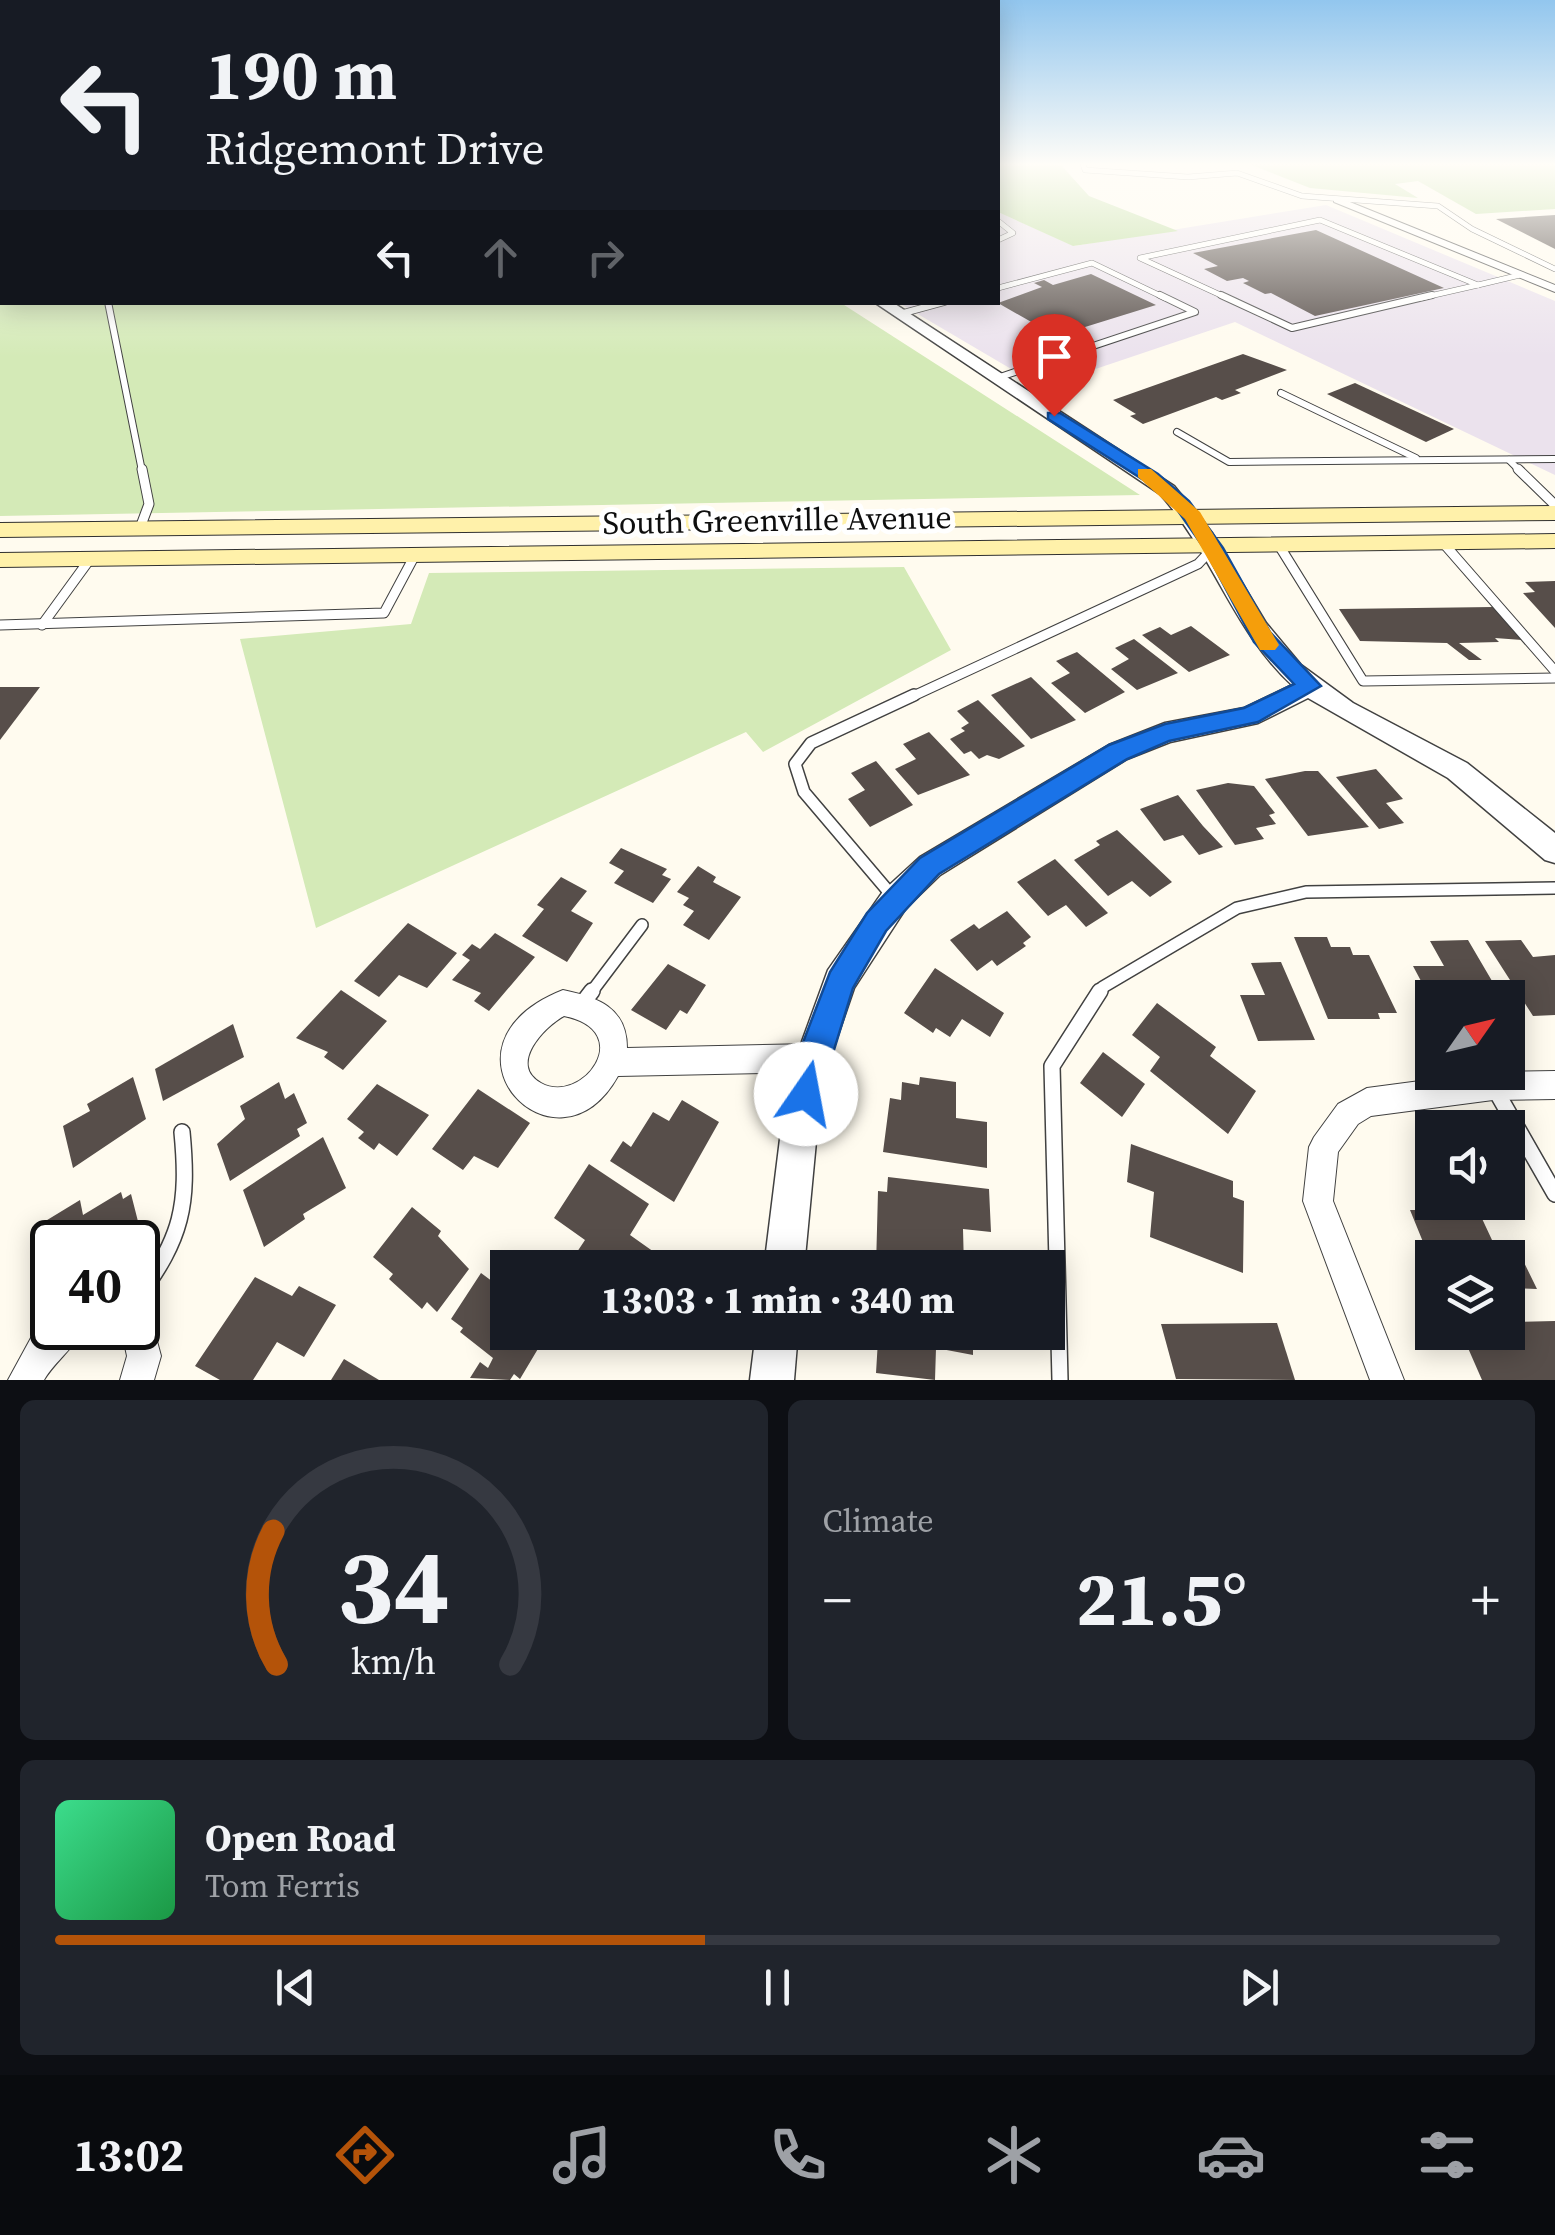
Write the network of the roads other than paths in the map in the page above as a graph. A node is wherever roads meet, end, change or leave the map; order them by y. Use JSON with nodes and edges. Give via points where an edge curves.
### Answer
{"nodes":[{"id":1,"x":1274,"y":228,"type":"edge"},
{"id":2,"x":1340,"y":228,"type":"edge"},
{"id":3,"x":1406,"y":228,"type":"edge"},
{"id":4,"x":1471,"y":228,"type":"edge"},
{"id":5,"x":1555,"y":269,"type":"edge"},
{"id":6,"x":1520,"y":275,"type":"junction"},
{"id":7,"x":1555,"y":280,"type":"edge"},
{"id":8,"x":1541,"y":284,"type":"junction"},
{"id":9,"x":1478,"y":285,"type":"junction"},
{"id":10,"x":1000,"y":287,"type":"edge"},
{"id":11,"x":1555,"y":289,"type":"edge"},
{"id":12,"x":109,"y":305,"type":"edge"},
{"id":13,"x":886,"y":305,"type":"edge"},
{"id":14,"x":933,"y":305,"type":"edge"},
{"id":15,"x":900,"y":314,"type":"junction"},
{"id":16,"x":1000,"y":377,"type":"junction"},
{"id":17,"x":1281,"y":393,"type":"dead end"},
{"id":18,"x":1177,"y":432,"type":"dead end"},
{"id":19,"x":1555,"y":459,"type":"edge"},
{"id":20,"x":1421,"y":460,"type":"junction"},
{"id":21,"x":1509,"y":460,"type":"junction"},
{"id":22,"x":1555,"y":505,"type":"edge"},
{"id":23,"x":1555,"y":513,"type":"edge"},
{"id":24,"x":1193,"y":516,"type":"junction"},
{"id":25,"x":115,"y":528,"type":"junction"},
{"id":26,"x":140,"y":528,"type":"junction"},
{"id":27,"x":0,"y":530,"type":"edge"},
{"id":28,"x":1555,"y":541,"type":"edge"},
{"id":29,"x":1444,"y":545,"type":"junction"},
{"id":30,"x":1280,"y":547,"type":"junction"},
{"id":31,"x":1213,"y":548,"type":"junction"},
{"id":32,"x":415,"y":556,"type":"junction"},
{"id":33,"x":90,"y":559,"type":"junction"},
{"id":34,"x":0,"y":560,"type":"edge"},
{"id":35,"x":0,"y":625,"type":"edge"},
{"id":36,"x":42,"y":625,"type":"junction"},
{"id":37,"x":1555,"y":674,"type":"edge"},
{"id":38,"x":1310,"y":686,"type":"junction"},
{"id":39,"x":1555,"y":851,"type":"edge"},
{"id":40,"x":1555,"y":888,"type":"edge"},
{"id":41,"x":895,"y":899,"type":"junction"},
{"id":42,"x":642,"y":924,"type":"dead end"},
{"id":43,"x":582,"y":1004,"type":"junction"},
{"id":44,"x":812,"y":1058,"type":"junction"},
{"id":45,"x":612,"y":1062,"type":"junction"},
{"id":46,"x":1525,"y":1085,"type":"edge"},
{"id":47,"x":1555,"y":1085,"type":"edge"},
{"id":48,"x":1462,"y":1090,"type":"edge"},
{"id":49,"x":1495,"y":1090,"type":"edge"},
{"id":50,"x":182,"y":1132,"type":"dead end"},
{"id":51,"x":1555,"y":1194,"type":"edge"},
{"id":52,"x":786,"y":1250,"type":"edge"},
{"id":53,"x":160,"y":1270,"type":"edge"},
{"id":54,"x":43,"y":1350,"type":"edge"},
{"id":55,"x":143,"y":1350,"type":"edge"},
{"id":56,"x":775,"y":1350,"type":"edge"},
{"id":57,"x":25,"y":1380,"type":"edge"},
{"id":58,"x":137,"y":1380,"type":"edge"},
{"id":59,"x":772,"y":1380,"type":"edge"},
{"id":60,"x":1060,"y":1380,"type":"edge"},
{"id":61,"x":1386,"y":1380,"type":"edge"}],
"edges":[{"from":1,"to":9,"type":"lane","via":[[1140,258],[1292,328]]},
{"from":2,"to":9,"type":"lane"},
{"from":3,"to":6,"type":"street"},
{"from":4,"to":5,"type":"lane"},
{"from":6,"to":8,"type":"street"},
{"from":6,"to":9,"type":"lane"},
{"from":7,"to":8,"type":"lane"},
{"from":8,"to":11,"type":"street"},
{"from":10,"to":16,"type":"lane","via":[[1092,263],[1196,312]]},
{"from":12,"to":26,"type":"lane","via":[[149,504]]},
{"from":13,"to":15,"type":"street"},
{"from":14,"to":15,"type":"lane"},
{"from":15,"to":16,"type":"street"},
{"from":16,"to":24,"type":"street","via":[[1151,478]]},
{"from":17,"to":20,"type":"lane"},
{"from":18,"to":20,"type":"lane","via":[[1228,462]]},
{"from":19,"to":21,"type":"lane"},
{"from":20,"to":21,"type":"lane"},
{"from":21,"to":22,"type":"lane"},
{"from":23,"to":24,"type":"main road","name":"South Greenville Avenue"},
{"from":24,"to":26,"type":"main road","name":"South Greenville Avenue"},
{"from":24,"to":31,"type":"street"},
{"from":25,"to":26,"type":"main road","name":"South Greenville Avenue"},
{"from":25,"to":27,"type":"main road","name":"South Greenville Avenue"},
{"from":25,"to":33,"type":"main road"},
{"from":28,"to":29,"type":"main road","name":"South Greenville Avenue"},
{"from":29,"to":30,"type":"main road","name":"South Greenville Avenue"},
{"from":29,"to":37,"type":"lane"},
{"from":30,"to":31,"type":"main road","name":"South Greenville Avenue"},
{"from":30,"to":37,"type":"lane","via":[[1363,682]]},
{"from":31,"to":32,"type":"main road","name":"South Greenville Avenue"},
{"from":31,"to":38,"type":"street","via":[[1262,637]]},
{"from":31,"to":41,"type":"lane","via":[[1198,564],[811,743],[795,764],[804,792]]},
{"from":32,"to":33,"type":"main road","name":"South Greenville Avenue"},
{"from":32,"to":36,"type":"lane","via":[[384,613]]},
{"from":33,"to":34,"type":"main road","name":"South Greenville Avenue"},
{"from":33,"to":36,"type":"lane"},
{"from":35,"to":36,"type":"lane"},
{"from":38,"to":39,"type":"street","via":[[1446,763]]},
{"from":38,"to":41,"type":"street","via":[[1249,716],[1165,733],[1118,752],[930,866]]},
{"from":40,"to":60,"type":"lane","via":[[1306,892],[1237,908],[1102,988],[1052,1066]]},
{"from":41,"to":44,"type":"street","via":[[840,982]]},
{"from":42,"to":43,"type":"lane"},
{"from":43,"to":45,"type":"street","via":[[610,1024]]},
{"from":43,"to":45,"type":"street","via":[[544,1010],[528,1023],[513,1060],[516,1079],[528,1094],[566,1102],[586,1094]]},
{"from":44,"to":45,"type":"street"},
{"from":44,"to":52,"type":"street"},
{"from":46,"to":47,"type":"street"},
{"from":48,"to":61,"type":"street","via":[[1367,1102],[1348,1114],[1324,1147],[1318,1201]]},
{"from":49,"to":51,"type":"lane"},
{"from":50,"to":53,"type":"lane","via":[[189,1202]]},
{"from":54,"to":57,"type":"street"},
{"from":55,"to":58,"type":"street"},
{"from":56,"to":59,"type":"street"}]}
